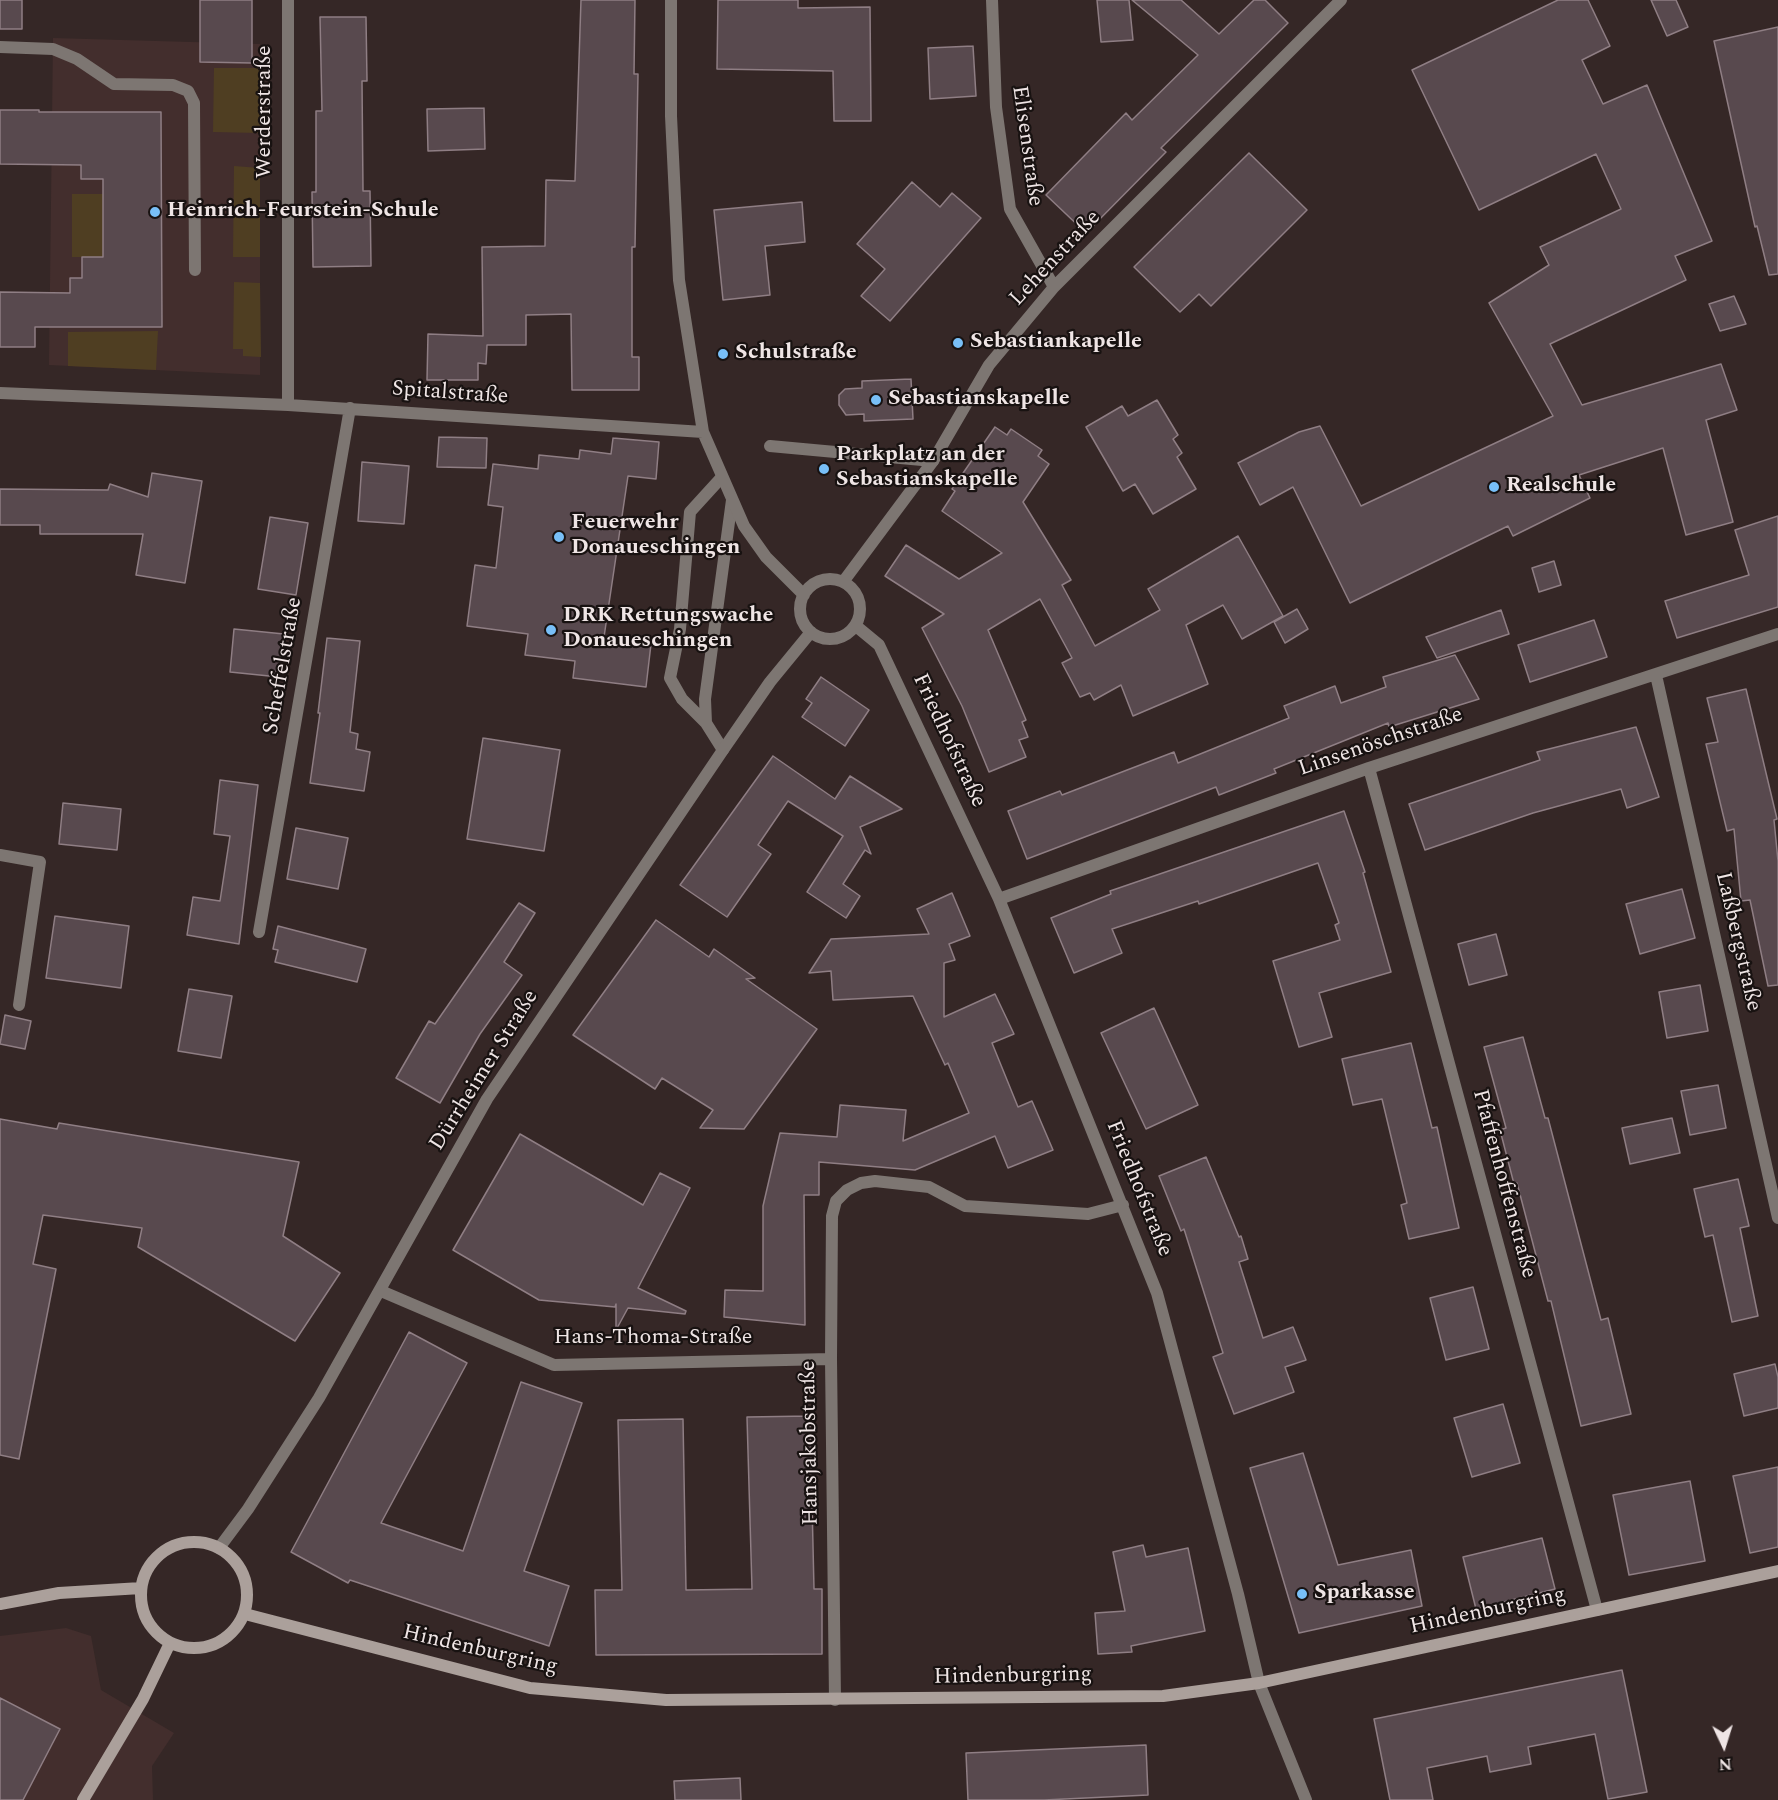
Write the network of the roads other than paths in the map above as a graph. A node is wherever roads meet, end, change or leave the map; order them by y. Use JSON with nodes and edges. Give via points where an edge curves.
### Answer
{"nodes":[{"id":1,"x":288,"y":0,"type":"edge"},
{"id":2,"x":671,"y":0,"type":"edge"},
{"id":3,"x":992,"y":0,"type":"edge"},
{"id":4,"x":1341,"y":0,"type":"edge"},
{"id":5,"x":0,"y":47,"type":"edge"},
{"id":6,"x":195,"y":270,"type":"dead end"},
{"id":7,"x":1054,"y":287,"type":"junction"},
{"id":8,"x":0,"y":393,"type":"edge"},
{"id":9,"x":288,"y":405,"type":"junction"},
{"id":10,"x":350,"y":408,"type":"junction"},
{"id":11,"x":703,"y":432,"type":"junction"},
{"id":12,"x":770,"y":446,"type":"dead end"},
{"id":13,"x":933,"y":461,"type":"junction"},
{"id":14,"x":721,"y":478,"type":"junction"},
{"id":15,"x":732,"y":500,"type":"junction"},
{"id":16,"x":843,"y":582,"type":"junction"},
{"id":17,"x":804,"y":595,"type":"junction"},
{"id":18,"x":856,"y":626,"type":"junction"},
{"id":19,"x":811,"y":633,"type":"junction"},
{"id":20,"x":1778,"y":634,"type":"edge"},
{"id":21,"x":1656,"y":675,"type":"junction"},
{"id":22,"x":706,"y":723,"type":"junction"},
{"id":23,"x":723,"y":750,"type":"junction"},
{"id":24,"x":1369,"y":768,"type":"junction"},
{"id":25,"x":0,"y":855,"type":"edge"},
{"id":26,"x":999,"y":899,"type":"junction"},
{"id":27,"x":259,"y":932,"type":"dead end"},
{"id":28,"x":19,"y":1005,"type":"dead end"},
{"id":29,"x":1123,"y":1205,"type":"junction"},
{"id":30,"x":1778,"y":1218,"type":"edge"},
{"id":31,"x":381,"y":1291,"type":"junction"},
{"id":32,"x":831,"y":1359,"type":"junction"},
{"id":33,"x":219,"y":1548,"type":"junction"},
{"id":34,"x":1778,"y":1571,"type":"edge"},
{"id":35,"x":141,"y":1588,"type":"junction"},
{"id":36,"x":0,"y":1604,"type":"edge"},
{"id":37,"x":1596,"y":1610,"type":"junction"},
{"id":38,"x":245,"y":1614,"type":"junction"},
{"id":39,"x":170,"y":1643,"type":"junction"},
{"id":40,"x":1259,"y":1683,"type":"junction"},
{"id":41,"x":835,"y":1700,"type":"junction"},
{"id":42,"x":83,"y":1800,"type":"edge"},
{"id":43,"x":1306,"y":1800,"type":"edge"}],
"edges":[{"from":1,"to":9,"type":"street","name":"Werderstraße"},
{"from":2,"to":11,"type":"street","via":[[671,116],[679,280]]},
{"from":3,"to":7,"type":"street","name":"Elisenstraße","via":[[996,107],[1010,209]]},
{"from":4,"to":7,"type":"street","name":"Lehenstraße"},
{"from":5,"to":6,"type":"street","via":[[53,49],[78,59],[114,84],[173,85],[188,91],[194,103]]},
{"from":7,"to":13,"type":"street","name":"Lehenstraße","via":[[989,365]]},
{"from":8,"to":9,"type":"street","name":"Spitalstraße"},
{"from":9,"to":10,"type":"street","name":"Spitalstraße"},
{"from":10,"to":11,"type":"street","name":"Spitalstraße"},
{"from":10,"to":27,"type":"street","name":"Scheffelstraße"},
{"from":11,"to":14,"type":"street"},
{"from":12,"to":13,"type":"street"},
{"from":13,"to":16,"type":"street","name":"Lehenstraße"},
{"from":14,"to":15,"type":"street"},
{"from":14,"to":22,"type":"street","via":[[690,512],[680,629],[669,678],[682,699]]},
{"from":15,"to":17,"type":"street","via":[[765,557]]},
{"from":15,"to":22,"type":"street","via":[[705,699]]},
{"from":16,"to":17,"type":"street","via":[[821,581]]},
{"from":16,"to":18,"type":"street","via":[[859,601]]},
{"from":17,"to":19,"type":"street","via":[[801,615]]},
{"from":18,"to":19,"type":"street","via":[[835,639]]},
{"from":18,"to":26,"type":"street","name":"Friedhofstraße","via":[[879,645]]},
{"from":19,"to":23,"type":"street","name":"Dürrheimer Straße","via":[[770,682]]},
{"from":20,"to":21,"type":"street","name":"Linsenöschstraße"},
{"from":21,"to":24,"type":"street","name":"Linsenöschstraße"},
{"from":21,"to":30,"type":"street","name":"Laßbergstraße"},
{"from":22,"to":23,"type":"street"},
{"from":23,"to":31,"type":"street","name":"Dürrheimer Straße","via":[[487,1099]]},
{"from":24,"to":26,"type":"street","name":"Linsenöschstraße"},
{"from":24,"to":37,"type":"street","name":"Pfaffenhoffenstraße"},
{"from":25,"to":28,"type":"street","via":[[40,862]]},
{"from":26,"to":29,"type":"street","name":"Friedhofstraße"},
{"from":29,"to":32,"type":"street","name":"Hansjakobstraße","via":[[1088,1214],[965,1206],[929,1187],[886,1182],[861,1183],[847,1190],[836,1201],[832,1216]]},
{"from":29,"to":40,"type":"street","name":"Friedhofstraße","via":[[1157,1293]]},
{"from":31,"to":32,"type":"street","name":"Hans-Thoma-Straße","via":[[554,1365]]},
{"from":31,"to":33,"type":"street","name":"Dürrheimer Straße","via":[[320,1398]]},
{"from":32,"to":41,"type":"street","name":"Hansjakobstraße"},
{"from":33,"to":35,"type":"main road","via":[[190,1541],[172,1546],[156,1557]]},
{"from":33,"to":38,"type":"main road","via":[[241,1568],[249,1592]]},
{"from":34,"to":37,"type":"main road","name":"Hindenburgring"},
{"from":35,"to":36,"type":"main road","via":[[59,1593]]},
{"from":35,"to":39,"type":"main road","via":[[146,1620]]},
{"from":37,"to":40,"type":"main road","name":"Hindenburgring"},
{"from":38,"to":39,"type":"main road","via":[[231,1634],[210,1646],[182,1647]]},
{"from":38,"to":41,"type":"main road","name":"Hindenburgring","via":[[530,1688],[666,1700]]},
{"from":39,"to":42,"type":"main road","via":[[144,1699]]},
{"from":40,"to":41,"type":"main road","name":"Hindenburgring","via":[[1163,1695]]},
{"from":40,"to":43,"type":"street","name":"Friedhofstraße"}]}
